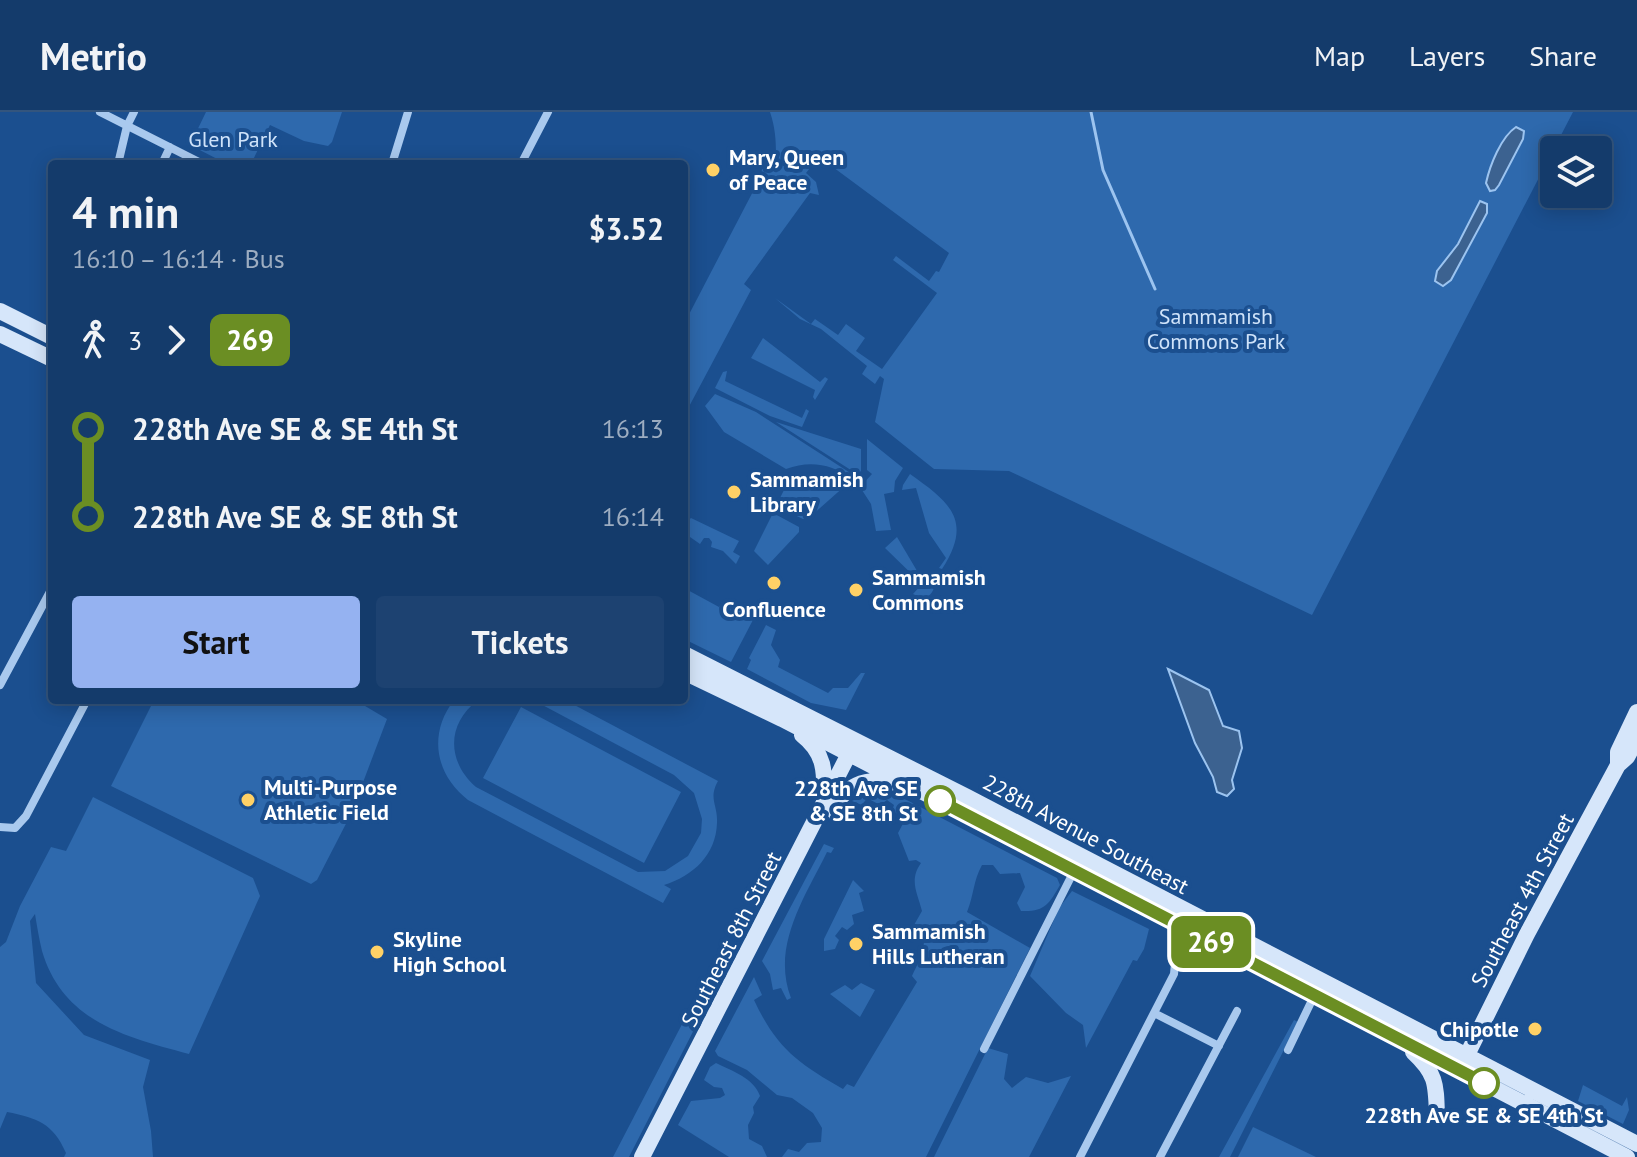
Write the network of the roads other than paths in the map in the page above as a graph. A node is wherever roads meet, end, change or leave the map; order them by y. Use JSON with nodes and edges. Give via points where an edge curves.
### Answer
{"nodes":[{"id":1,"x":100,"y":112,"type":"edge"},
{"id":2,"x":134,"y":112,"type":"edge"},
{"id":3,"x":408,"y":112,"type":"edge"},
{"id":4,"x":548,"y":112,"type":"edge"},
{"id":5,"x":127,"y":126,"type":"junction"},
{"id":6,"x":170,"y":147,"type":"junction"},
{"id":7,"x":119,"y":160,"type":"edge"},
{"id":8,"x":164,"y":160,"type":"edge"},
{"id":9,"x":195,"y":160,"type":"edge"},
{"id":10,"x":393,"y":160,"type":"edge"},
{"id":11,"x":523,"y":160,"type":"edge"},
{"id":12,"x":0,"y":311,"type":"edge"},
{"id":13,"x":0,"y":334,"type":"edge"},
{"id":14,"x":48,"y":335,"type":"edge"},
{"id":15,"x":48,"y":357,"type":"edge"},
{"id":16,"x":48,"y":595,"type":"edge"},
{"id":17,"x":688,"y":656,"type":"edge"},
{"id":18,"x":0,"y":663,"type":"edge"},
{"id":19,"x":9,"y":667,"type":"junction"},
{"id":20,"x":688,"y":674,"type":"edge"},
{"id":21,"x":0,"y":685,"type":"edge"},
{"id":22,"x":85,"y":704,"type":"edge"},
{"id":23,"x":1637,"y":712,"type":"edge"},
{"id":24,"x":782,"y":719,"type":"junction"},
{"id":25,"x":1637,"y":739,"type":"edge"},
{"id":26,"x":852,"y":747,"type":"junction"},
{"id":27,"x":1618,"y":765,"type":"junction"},
{"id":28,"x":913,"y":786,"type":"junction"},
{"id":29,"x":824,"y":805,"type":"junction"},
{"id":30,"x":0,"y":827,"type":"edge"},
{"id":31,"x":811,"y":832,"type":"junction"},
{"id":32,"x":1074,"y":871,"type":"junction"},
{"id":33,"x":1187,"y":930,"type":"junction"},
{"id":34,"x":1314,"y":996,"type":"junction"},
{"id":35,"x":1237,"y":1011,"type":"dead end"},
{"id":36,"x":1154,"y":1013,"type":"junction"},
{"id":37,"x":1378,"y":1029,"type":"junction"},
{"id":38,"x":1219,"y":1046,"type":"junction"},
{"id":39,"x":984,"y":1049,"type":"dead end"},
{"id":40,"x":1288,"y":1050,"type":"dead end"},
{"id":41,"x":1466,"y":1057,"type":"junction"},
{"id":42,"x":1437,"y":1117,"type":"dead end"},
{"id":43,"x":1637,"y":1144,"type":"edge"},
{"id":44,"x":642,"y":1157,"type":"edge"},
{"id":45,"x":1080,"y":1157,"type":"edge"},
{"id":46,"x":1160,"y":1157,"type":"edge"},
{"id":47,"x":1627,"y":1157,"type":"edge"}],
"edges":[{"from":1,"to":5,"type":"street"},
{"from":2,"to":5,"type":"street"},
{"from":3,"to":10,"type":"street"},
{"from":4,"to":11,"type":"street"},
{"from":5,"to":6,"type":"street"},
{"from":5,"to":7,"type":"street"},
{"from":6,"to":8,"type":"street"},
{"from":6,"to":9,"type":"street"},
{"from":12,"to":14,"type":"main road"},
{"from":13,"to":15,"type":"main road"},
{"from":16,"to":19,"type":"street"},
{"from":17,"to":26,"type":"main road","name":"228th Avenue Southeast"},
{"from":18,"to":19,"type":"street"},
{"from":19,"to":21,"type":"street"},
{"from":20,"to":24,"type":"main road","name":"228th Avenue Southeast"},
{"from":22,"to":30,"type":"street","via":[[26,816],[15,828]]},
{"from":23,"to":27,"type":"main road","name":"Southeast 4th Street","via":[[1618,752]]},
{"from":24,"to":26,"type":"main road","name":"228th Avenue Southeast"},
{"from":24,"to":29,"type":"main road","via":[[821,756]]},
{"from":25,"to":27,"type":"main road","name":"Southeast 4th Street"},
{"from":26,"to":28,"type":"main road","name":"228th Avenue Southeast"},
{"from":26,"to":29,"type":"main road","name":"Southeast 8th Street"},
{"from":26,"to":41,"type":"main road","name":"228th Avenue Southeast"},
{"from":27,"to":41,"type":"main road","name":"Southeast 4th Street"},
{"from":28,"to":31,"type":"main road","via":[[881,780],[858,784]]},
{"from":28,"to":32,"type":"main road","name":"228th Avenue Southeast"},
{"from":29,"to":31,"type":"main road","name":"Southeast 8th Street"},
{"from":31,"to":44,"type":"main road","name":"Southeast 8th Street"},
{"from":32,"to":33,"type":"main road","name":"228th Avenue Southeast"},
{"from":32,"to":39,"type":"street"},
{"from":33,"to":34,"type":"main road","name":"228th Avenue Southeast"},
{"from":33,"to":36,"type":"street","via":[[1176,953],[1174,974]]},
{"from":34,"to":37,"type":"main road","name":"228th Avenue Southeast"},
{"from":34,"to":40,"type":"street"},
{"from":35,"to":38,"type":"street"},
{"from":36,"to":38,"type":"street"},
{"from":36,"to":45,"type":"street"},
{"from":37,"to":42,"type":"main road","via":[[1427,1065],[1435,1079]]},
{"from":37,"to":47,"type":"main road","name":"228th Avenue Southeast"},
{"from":38,"to":46,"type":"street"},
{"from":41,"to":43,"type":"main road","name":"228th Avenue Southeast"}]}
